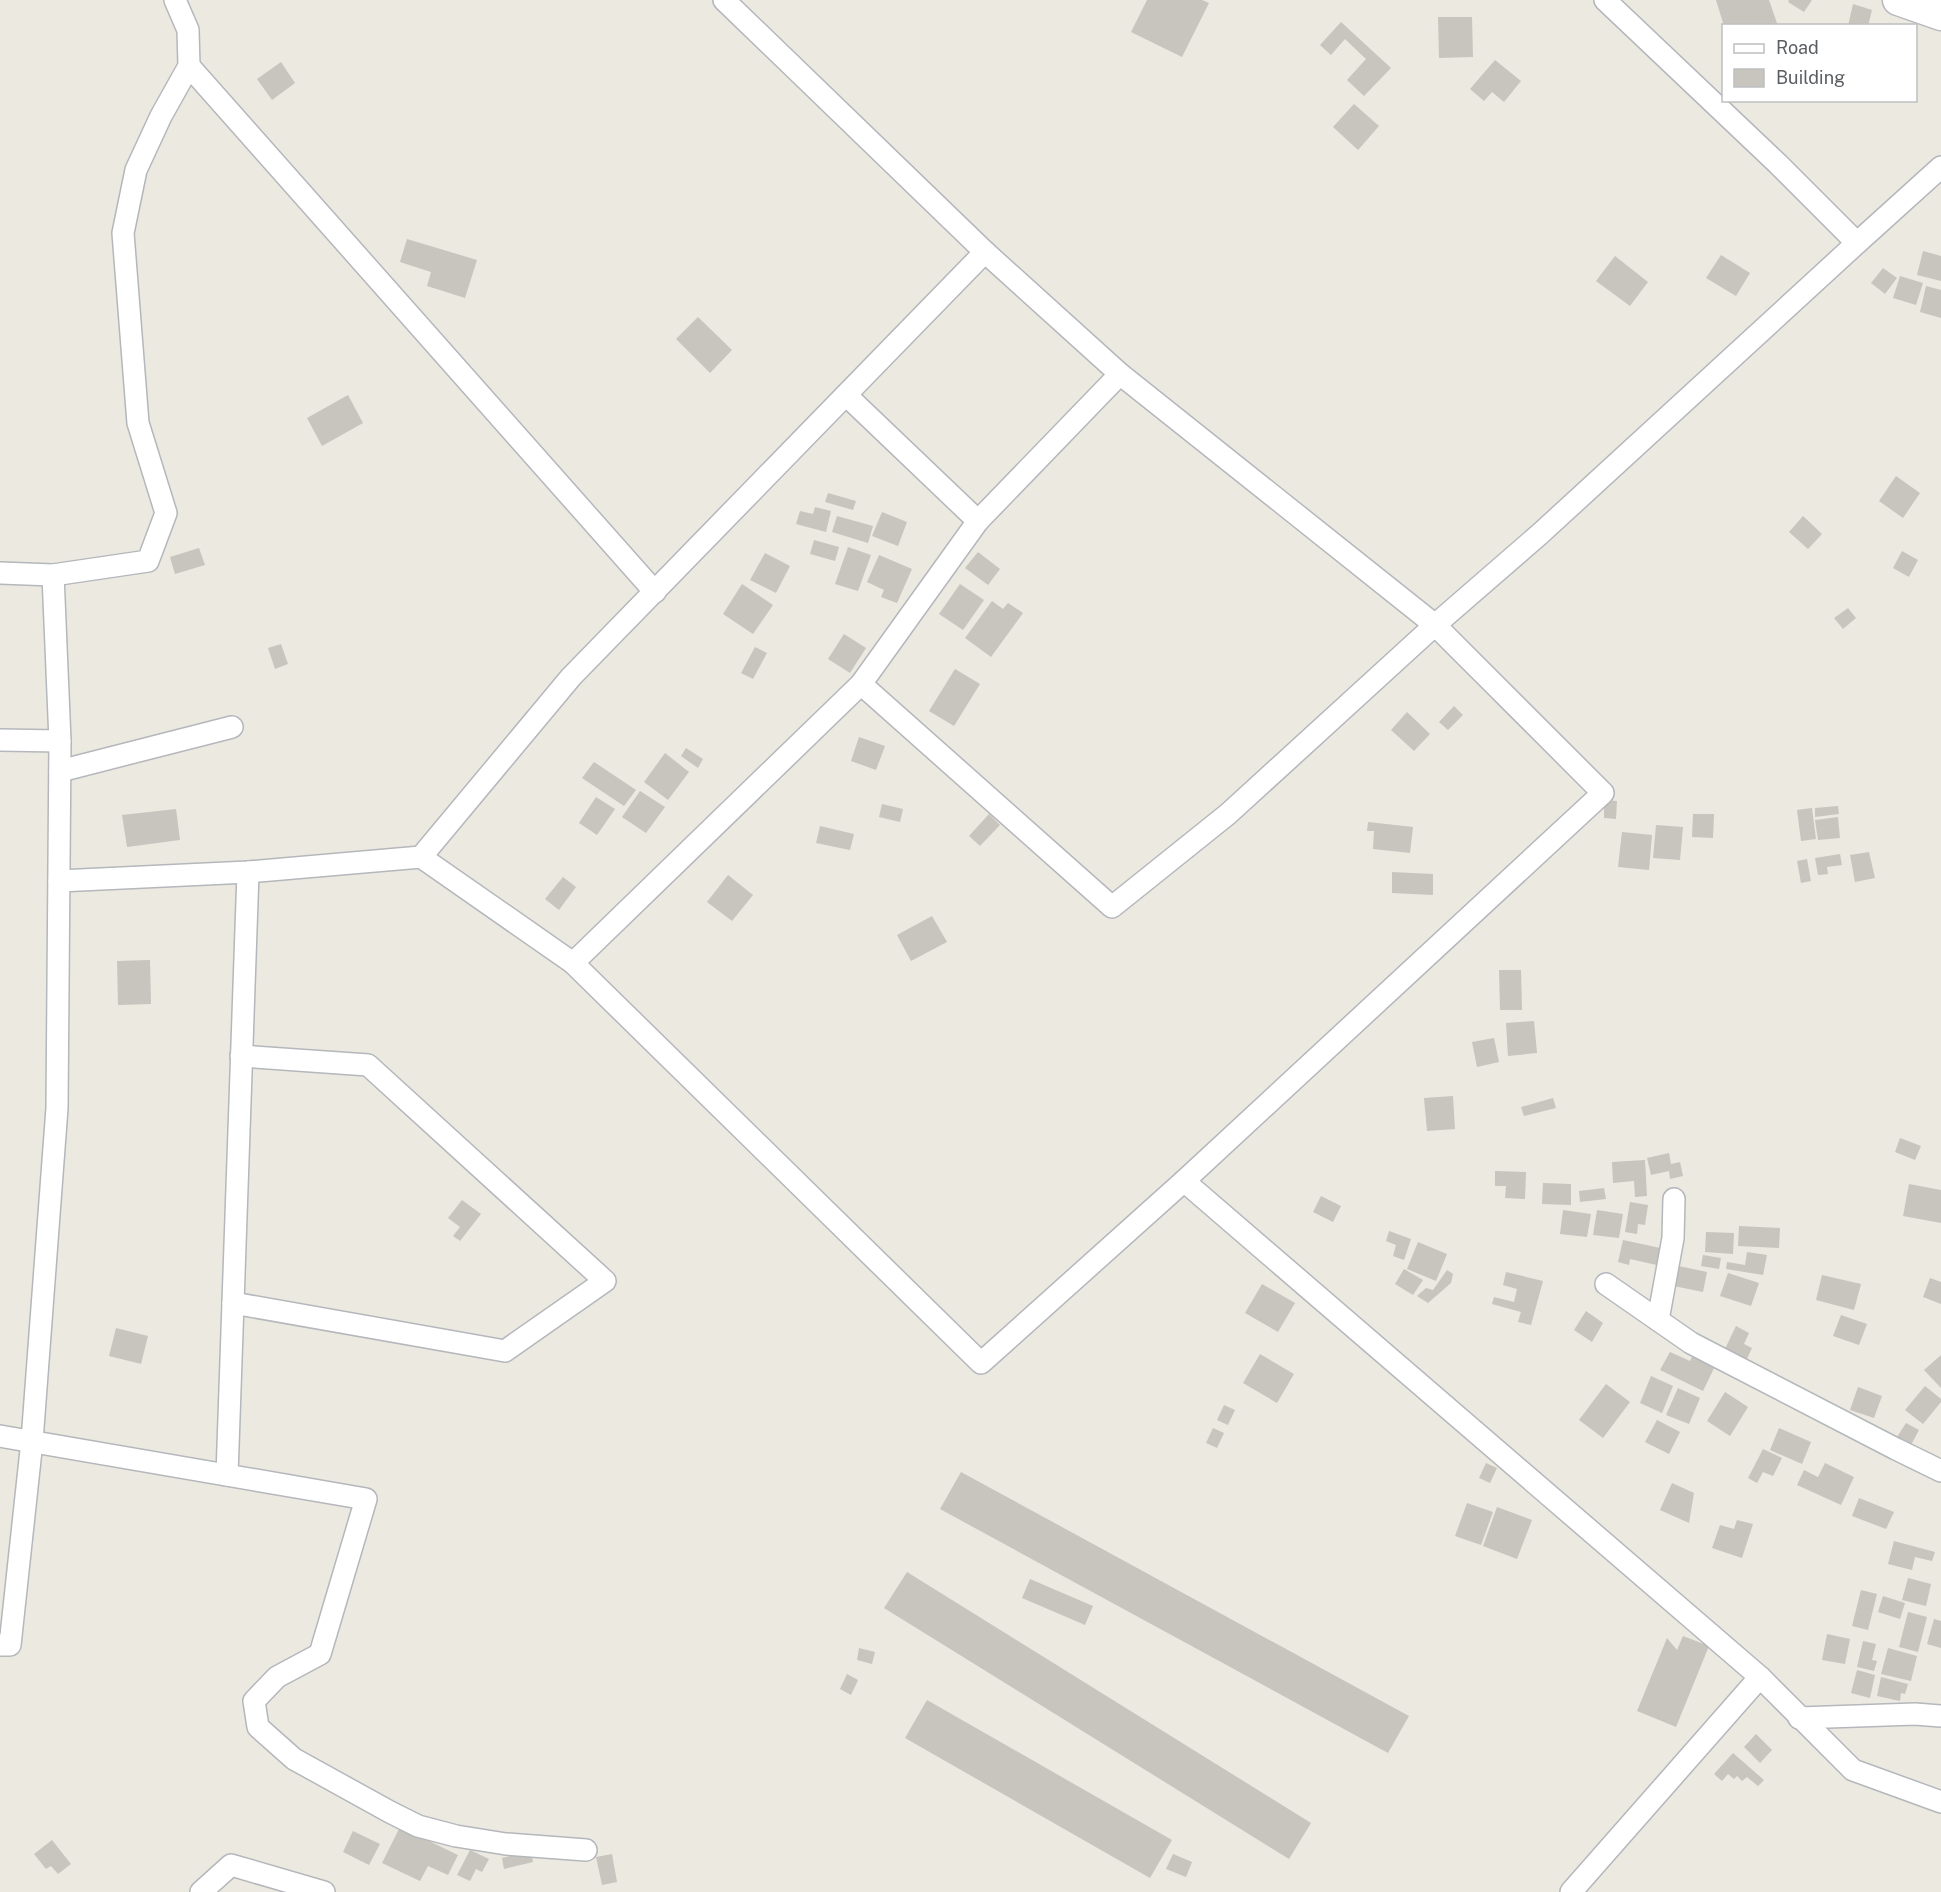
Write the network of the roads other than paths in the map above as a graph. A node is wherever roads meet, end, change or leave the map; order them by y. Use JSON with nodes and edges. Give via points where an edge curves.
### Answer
{"nodes":[{"id":1,"x":175,"y":0,"type":"edge"},
{"id":2,"x":724,"y":0,"type":"edge"},
{"id":3,"x":1605,"y":0,"type":"edge"},
{"id":4,"x":1898,"y":0,"type":"edge"},
{"id":5,"x":1941,"y":15,"type":"edge"},
{"id":6,"x":189,"y":66,"type":"junction"},
{"id":7,"x":1941,"y":167,"type":"edge"},
{"id":8,"x":1857,"y":243,"type":"junction"},
{"id":9,"x":985,"y":252,"type":"junction"},
{"id":10,"x":1120,"y":374,"type":"junction"},
{"id":11,"x":846,"y":395,"type":"junction"},
{"id":12,"x":978,"y":521,"type":"junction"},
{"id":13,"x":0,"y":573,"type":"edge"},
{"id":14,"x":53,"y":575,"type":"junction"},
{"id":15,"x":655,"y":592,"type":"junction"},
{"id":16,"x":1436,"y":625,"type":"junction"},
{"id":17,"x":861,"y":684,"type":"junction"},
{"id":18,"x":232,"y":727,"type":"dead end"},
{"id":19,"x":0,"y":740,"type":"edge"},
{"id":20,"x":60,"y":741,"type":"junction"},
{"id":21,"x":60,"y":771,"type":"junction"},
{"id":22,"x":421,"y":857,"type":"junction"},
{"id":23,"x":248,"y":872,"type":"junction"},
{"id":24,"x":59,"y":881,"type":"junction"},
{"id":25,"x":573,"y":963,"type":"junction"},
{"id":26,"x":241,"y":1056,"type":"junction"},
{"id":27,"x":1184,"y":1181,"type":"junction"},
{"id":28,"x":1674,"y":1199,"type":"dead end"},
{"id":29,"x":1606,"y":1284,"type":"dead end"},
{"id":30,"x":233,"y":1304,"type":"junction"},
{"id":31,"x":1658,"y":1320,"type":"junction"},
{"id":32,"x":0,"y":1436,"type":"edge"},
{"id":33,"x":32,"y":1441,"type":"junction"},
{"id":34,"x":1941,"y":1471,"type":"edge"},
{"id":35,"x":227,"y":1475,"type":"junction"},
{"id":36,"x":0,"y":1645,"type":"edge"},
{"id":37,"x":1760,"y":1677,"type":"junction"},
{"id":38,"x":1941,"y":1716,"type":"edge"},
{"id":39,"x":1799,"y":1718,"type":"junction"},
{"id":40,"x":1941,"y":1802,"type":"edge"},
{"id":41,"x":586,"y":1850,"type":"dead end"},
{"id":42,"x":201,"y":1892,"type":"edge"},
{"id":43,"x":324,"y":1892,"type":"edge"},
{"id":44,"x":1571,"y":1892,"type":"edge"}],
"edges":[{"from":1,"to":6,"type":"street","via":[[189,30]]},
{"from":2,"to":9,"type":"street"},
{"from":3,"to":8,"type":"street"},
{"from":4,"to":5,"type":"street"},
{"from":6,"to":14,"type":"street","via":[[136,170],[123,233],[138,423],[166,513],[148,561]]},
{"from":6,"to":15,"type":"street"},
{"from":7,"to":8,"type":"street"},
{"from":8,"to":16,"type":"street"},
{"from":9,"to":10,"type":"street"},
{"from":9,"to":11,"type":"street"},
{"from":10,"to":12,"type":"street"},
{"from":10,"to":16,"type":"street"},
{"from":11,"to":12,"type":"street"},
{"from":11,"to":15,"type":"street"},
{"from":12,"to":17,"type":"street"},
{"from":13,"to":14,"type":"street"},
{"from":14,"to":20,"type":"street"},
{"from":15,"to":22,"type":"street","via":[[571,676]]},
{"from":16,"to":17,"type":"street","via":[[1228,814],[1112,907]]},
{"from":16,"to":27,"type":"street","via":[[1603,793]]},
{"from":17,"to":25,"type":"street"},
{"from":18,"to":21,"type":"street"},
{"from":19,"to":20,"type":"street"},
{"from":20,"to":21,"type":"street"},
{"from":21,"to":24,"type":"street"},
{"from":22,"to":23,"type":"street"},
{"from":22,"to":25,"type":"street"},
{"from":23,"to":24,"type":"street"},
{"from":23,"to":26,"type":"street"},
{"from":24,"to":33,"type":"street","via":[[57,1108]]},
{"from":25,"to":27,"type":"street","via":[[981,1362]]},
{"from":26,"to":30,"type":"street"},
{"from":26,"to":30,"type":"street","via":[[368,1065],[605,1281],[505,1351]]},
{"from":27,"to":37,"type":"street"},
{"from":28,"to":31,"type":"street","via":[[1673,1238]]},
{"from":29,"to":31,"type":"street"},
{"from":30,"to":35,"type":"street"},
{"from":31,"to":34,"type":"street","via":[[1691,1343]]},
{"from":32,"to":33,"type":"street"},
{"from":33,"to":35,"type":"street"},
{"from":33,"to":36,"type":"street","via":[[10,1645]]},
{"from":35,"to":41,"type":"street","via":[[366,1499],[320,1654],[277,1677],[254,1701],[258,1727],[294,1759],[418,1826],[506,1844]]},
{"from":37,"to":39,"type":"street"},
{"from":37,"to":44,"type":"street"},
{"from":38,"to":39,"type":"street"},
{"from":39,"to":40,"type":"street","via":[[1853,1770]]},
{"from":42,"to":43,"type":"street","via":[[231,1865]]}]}
